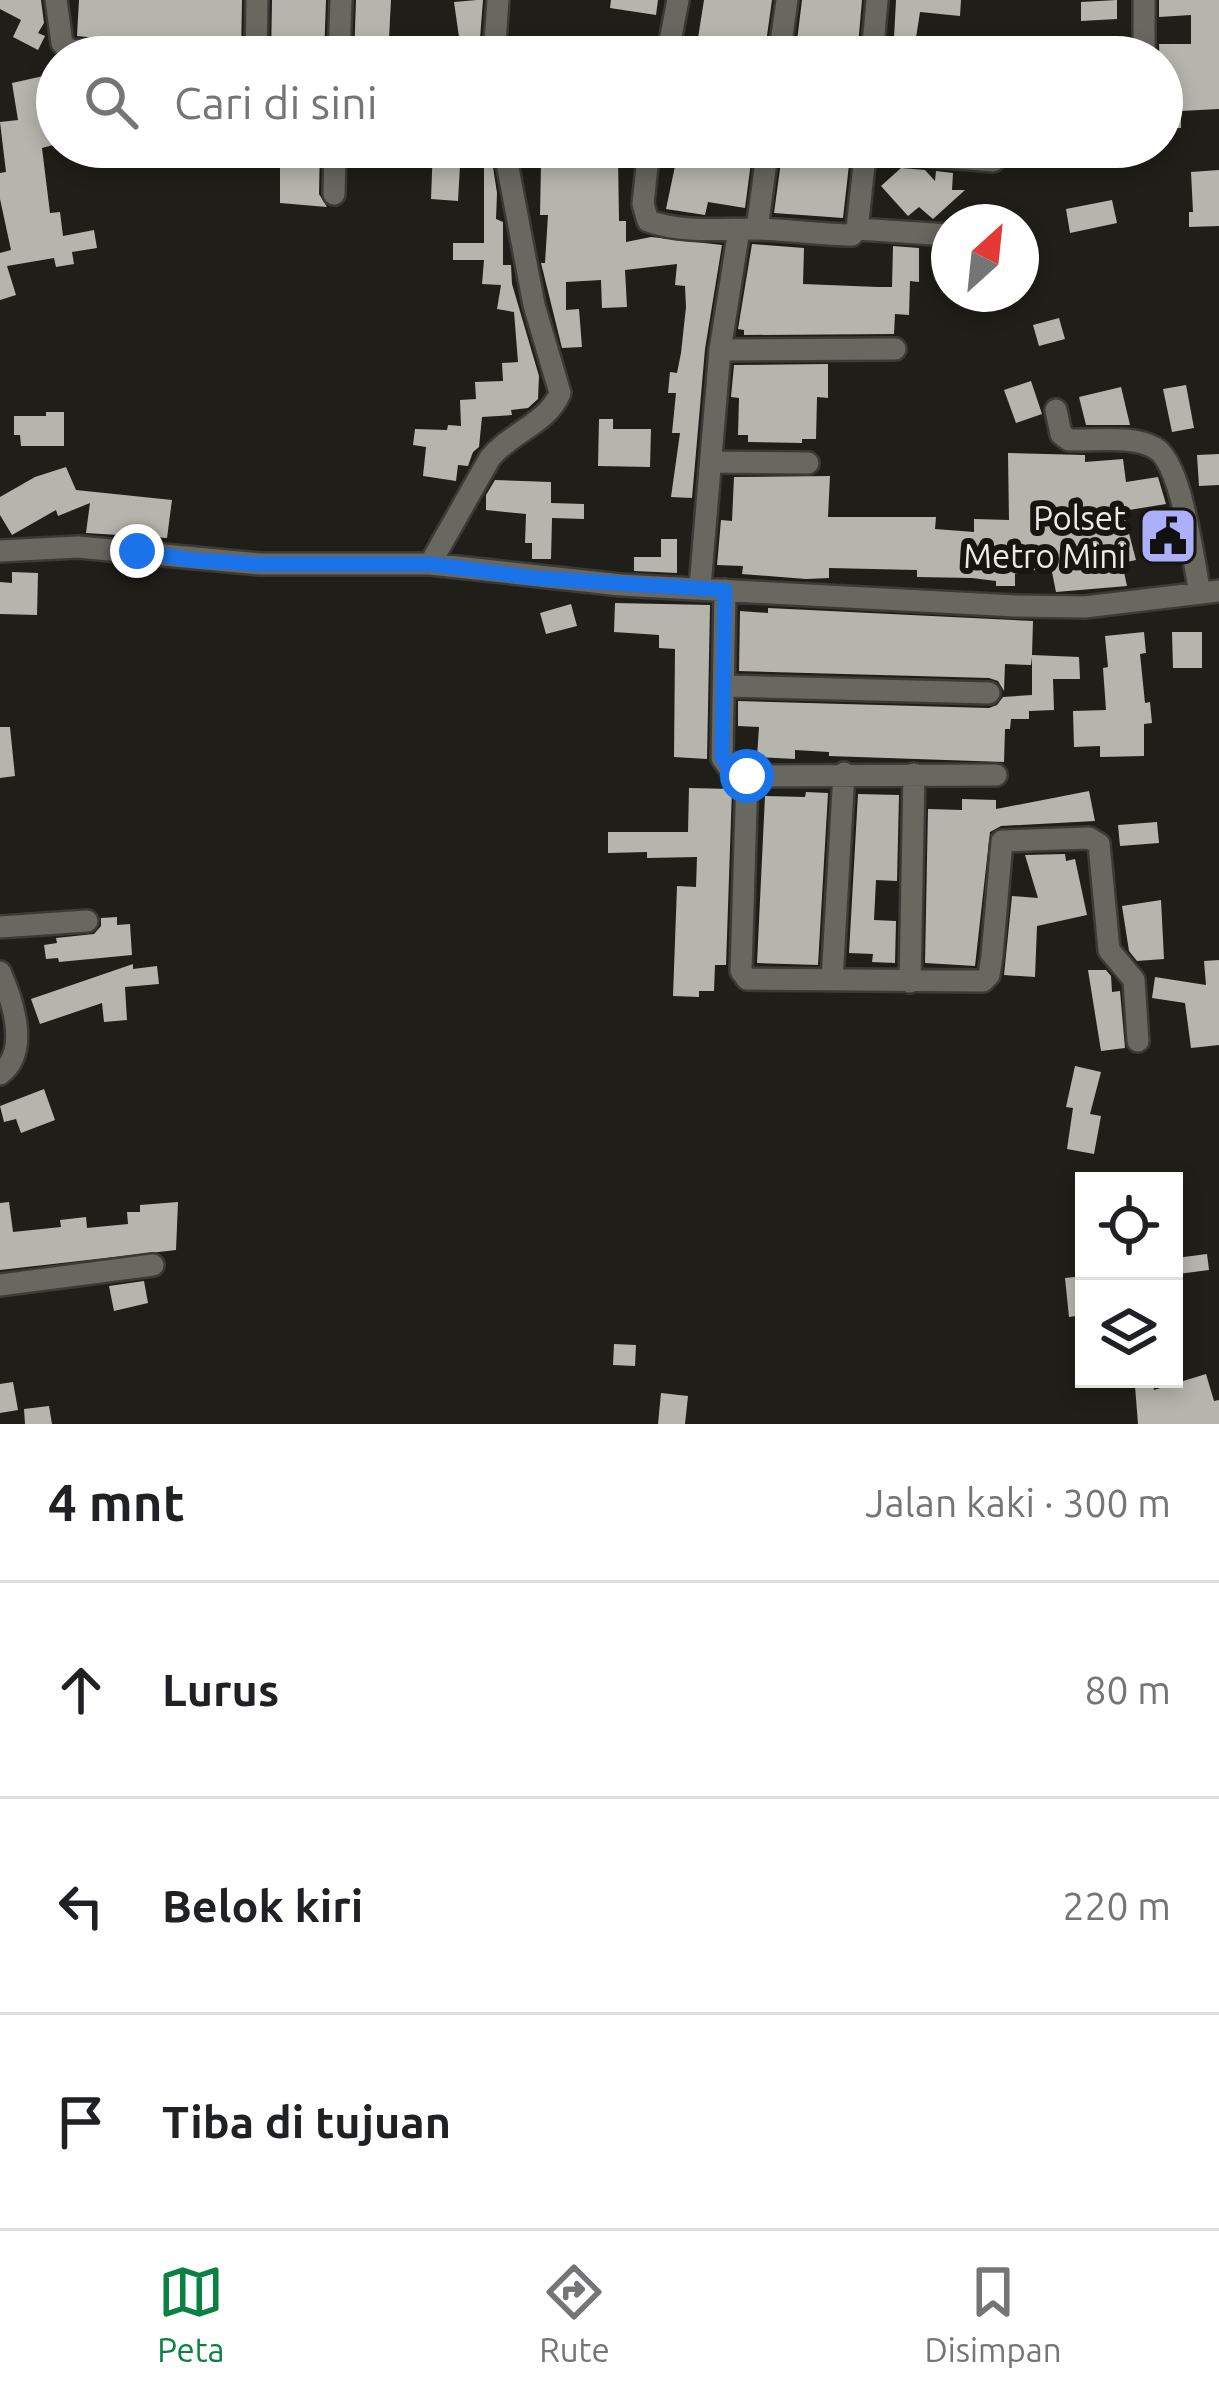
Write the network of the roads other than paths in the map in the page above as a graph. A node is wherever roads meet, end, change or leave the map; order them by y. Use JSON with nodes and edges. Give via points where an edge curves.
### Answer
{"nodes":[{"id":1,"x":56,"y":0,"type":"edge"},
{"id":2,"x":257,"y":0,"type":"edge"},
{"id":3,"x":341,"y":0,"type":"edge"},
{"id":4,"x":498,"y":0,"type":"edge"},
{"id":5,"x":678,"y":0,"type":"edge"},
{"id":6,"x":787,"y":0,"type":"edge"},
{"id":7,"x":877,"y":0,"type":"edge"},
{"id":8,"x":1144,"y":0,"type":"edge"},
{"id":9,"x":63,"y":36,"type":"edge"},
{"id":10,"x":256,"y":36,"type":"edge"},
{"id":11,"x":340,"y":36,"type":"edge"},
{"id":12,"x":495,"y":36,"type":"edge"},
{"id":13,"x":671,"y":36,"type":"edge"},
{"id":14,"x":782,"y":36,"type":"edge"},
{"id":15,"x":874,"y":36,"type":"edge"},
{"id":16,"x":1144,"y":36,"type":"edge"},
{"id":17,"x":335,"y":168,"type":"edge"},
{"id":18,"x":508,"y":168,"type":"edge"},
{"id":19,"x":647,"y":168,"type":"edge"},
{"id":20,"x":763,"y":168,"type":"edge"},
{"id":21,"x":864,"y":168,"type":"edge"},
{"id":22,"x":334,"y":194,"type":"dead end"},
{"id":23,"x":857,"y":229,"type":"junction"},
{"id":24,"x":748,"y":230,"type":"junction"},
{"id":25,"x":931,"y":234,"type":"edge"},
{"id":26,"x":895,"y":349,"type":"dead end"},
{"id":27,"x":720,"y":350,"type":"junction"},
{"id":28,"x":1056,"y":410,"type":"dead end"},
{"id":29,"x":711,"y":462,"type":"junction"},
{"id":30,"x":808,"y":463,"type":"dead end"},
{"id":31,"x":0,"y":551,"type":"edge"},
{"id":32,"x":430,"y":564,"type":"junction"},
{"id":33,"x":700,"y":587,"type":"junction"},
{"id":34,"x":725,"y":590,"type":"junction"},
{"id":35,"x":1210,"y":592,"type":"edge"},
{"id":36,"x":724,"y":686,"type":"junction"},
{"id":37,"x":989,"y":693,"type":"dead end"},
{"id":38,"x":844,"y":773,"type":"junction"},
{"id":39,"x":914,"y":774,"type":"junction"},
{"id":40,"x":996,"y":775,"type":"dead end"},
{"id":41,"x":747,"y":776,"type":"junction"},
{"id":42,"x":87,"y":921,"type":"dead end"},
{"id":43,"x":0,"y":927,"type":"edge"},
{"id":44,"x":0,"y":972,"type":"edge"},
{"id":45,"x":832,"y":980,"type":"junction"},
{"id":46,"x":910,"y":982,"type":"junction"},
{"id":47,"x":1138,"y":1041,"type":"dead end"},
{"id":48,"x":0,"y":1074,"type":"edge"},
{"id":49,"x":154,"y":1264,"type":"dead end"},
{"id":50,"x":0,"y":1286,"type":"edge"}],
"edges":[{"from":1,"to":9,"type":"street"},
{"from":2,"to":10,"type":"street"},
{"from":3,"to":11,"type":"street"},
{"from":4,"to":12,"type":"street"},
{"from":5,"to":13,"type":"street"},
{"from":6,"to":14,"type":"street"},
{"from":7,"to":15,"type":"street"},
{"from":8,"to":16,"type":"street"},
{"from":17,"to":22,"type":"street"},
{"from":18,"to":32,"type":"street","via":[[533,304],[560,393],[546,414],[501,444]]},
{"from":19,"to":24,"type":"street","via":[[648,221]]},
{"from":20,"to":24,"type":"street"},
{"from":21,"to":23,"type":"street"},
{"from":23,"to":24,"type":"street"},
{"from":23,"to":25,"type":"street"},
{"from":24,"to":27,"type":"street"},
{"from":26,"to":27,"type":"street"},
{"from":27,"to":29,"type":"street"},
{"from":28,"to":35,"type":"street","via":[[1069,440],[1154,446],[1172,464]]},
{"from":29,"to":30,"type":"street"},
{"from":29,"to":33,"type":"street"},
{"from":31,"to":32,"type":"street","via":[[78,547],[260,564]]},
{"from":32,"to":33,"type":"street"},
{"from":33,"to":34,"type":"street"},
{"from":34,"to":35,"type":"street","via":[[1085,608]]},
{"from":34,"to":36,"type":"street"},
{"from":36,"to":37,"type":"street"},
{"from":36,"to":41,"type":"street","via":[[722,758]]},
{"from":38,"to":39,"type":"street"},
{"from":38,"to":41,"type":"street"},
{"from":38,"to":45,"type":"street"},
{"from":39,"to":40,"type":"street"},
{"from":39,"to":46,"type":"street"},
{"from":41,"to":45,"type":"street","via":[[741,975]]},
{"from":42,"to":43,"type":"street"},
{"from":44,"to":48,"type":"street","via":[[18,1048]]},
{"from":45,"to":46,"type":"street"},
{"from":46,"to":47,"type":"street","via":[[989,975],[1003,841],[1089,838],[1099,844],[1109,950],[1134,980]]},
{"from":49,"to":50,"type":"street"}]}
